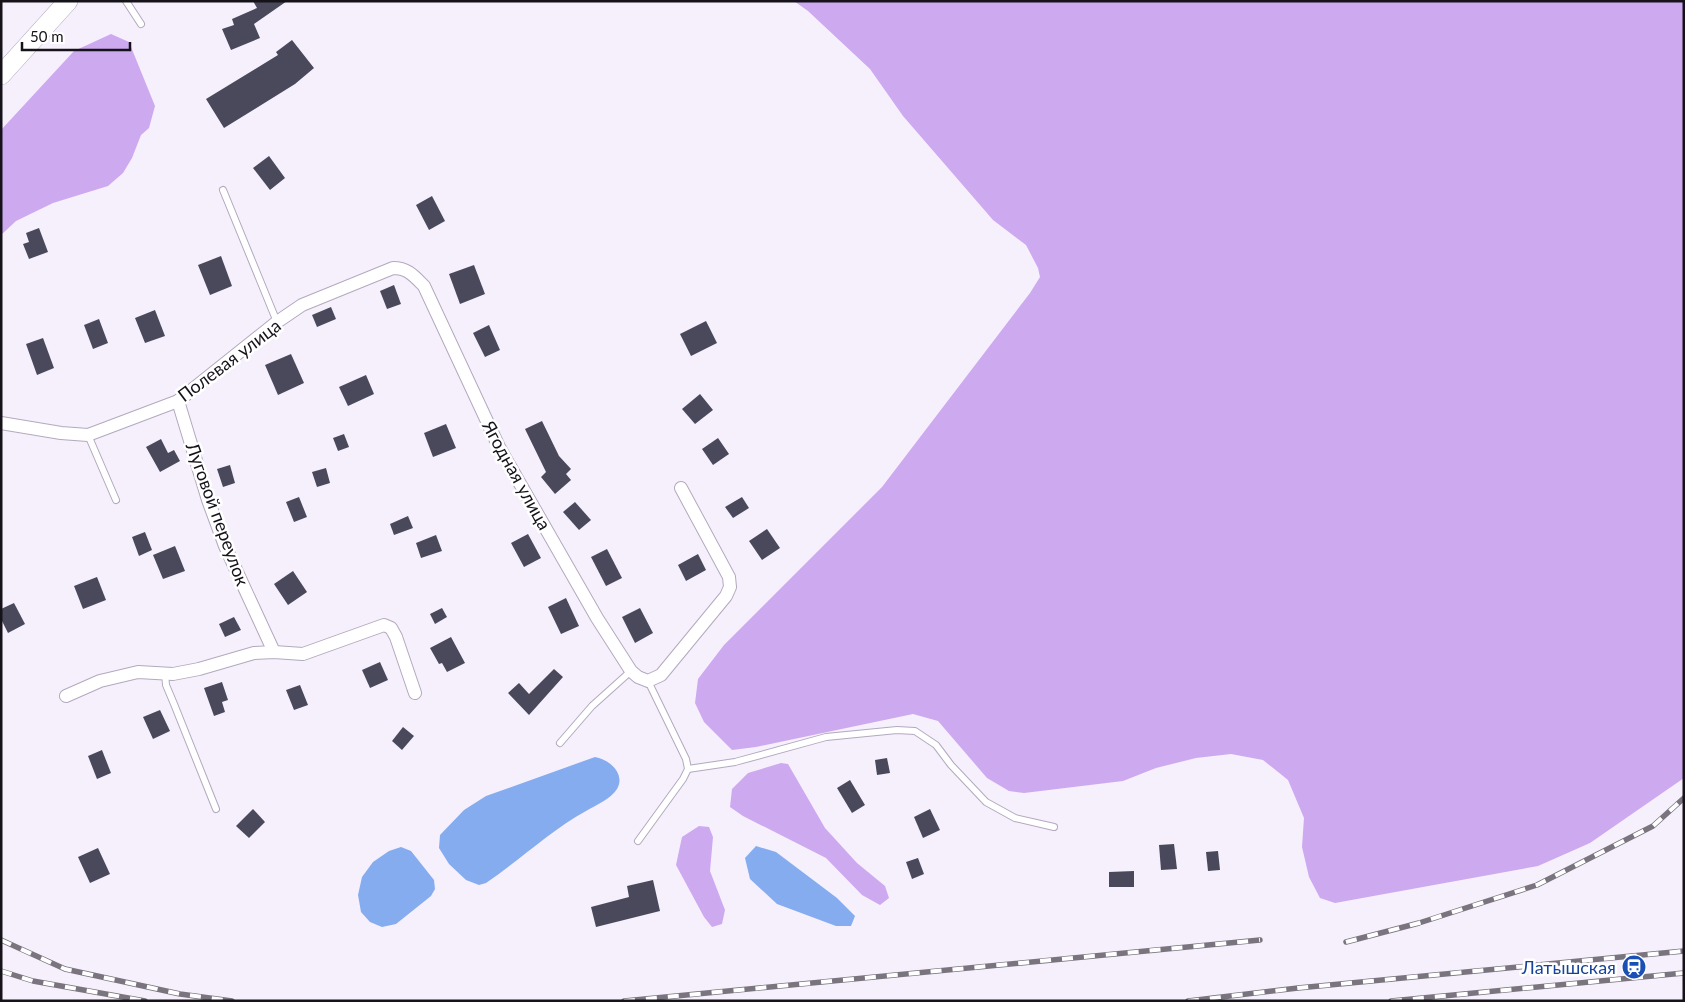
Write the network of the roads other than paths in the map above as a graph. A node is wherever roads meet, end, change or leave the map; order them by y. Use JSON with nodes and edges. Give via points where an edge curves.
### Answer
{"nodes":[{"id":1,"x":68,"y":1,"type":"edge"},
{"id":2,"x":126,"y":1,"type":"edge"},
{"id":3,"x":141,"y":24,"type":"dead end"},
{"id":4,"x":1,"y":75,"type":"edge"},
{"id":5,"x":222,"y":190,"type":"dead end"},
{"id":6,"x":393,"y":268,"type":"joint"},
{"id":7,"x":277,"y":322,"type":"junction"},
{"id":8,"x":178,"y":401,"type":"junction"},
{"id":9,"x":1,"y":423,"type":"edge"},
{"id":10,"x":88,"y":435,"type":"junction"},
{"id":11,"x":680,"y":488,"type":"dead end"},
{"id":12,"x":116,"y":500,"type":"dead end"},
{"id":13,"x":274,"y":652,"type":"junction"},
{"id":14,"x":631,"y":671,"type":"junction"},
{"id":15,"x":165,"y":673,"type":"junction"},
{"id":16,"x":648,"y":681,"type":"junction"},
{"id":17,"x":415,"y":693,"type":"dead end"},
{"id":18,"x":66,"y":696,"type":"dead end"},
{"id":19,"x":560,"y":742,"type":"dead end"},
{"id":20,"x":688,"y":769,"type":"junction"},
{"id":21,"x":216,"y":809,"type":"dead end"},
{"id":22,"x":1054,"y":827,"type":"dead end"},
{"id":23,"x":638,"y":841,"type":"dead end"}],
"edges":[{"from":1,"to":4,"type":"main road"},
{"from":2,"to":3,"type":"lane"},
{"from":5,"to":7,"type":"lane"},
{"from":6,"to":7,"type":"street","name":"Полевая улица","via":[[302,305]]},
{"from":6,"to":14,"type":"street","name":"Ягодная улица","via":[[404,268],[424,286],[500,447]]},
{"from":7,"to":8,"type":"street","name":"Полевая улица"},
{"from":8,"to":10,"type":"street","name":"Полевая улица"},
{"from":8,"to":13,"type":"street","name":"Луговой переулок","via":[[225,546]]},
{"from":9,"to":10,"type":"street","name":"Полевая улица","via":[[61,434]]},
{"from":10,"to":12,"type":"lane"},
{"from":11,"to":16,"type":"street","via":[[729,577],[730,587],[661,675]]},
{"from":13,"to":15,"type":"street","via":[[254,653],[199,669]]},
{"from":13,"to":17,"type":"street","via":[[303,654],[384,626],[391,628]]},
{"from":14,"to":16,"type":"street","name":"Ягодная улица"},
{"from":14,"to":19,"type":"lane","via":[[592,706]]},
{"from":15,"to":18,"type":"street","via":[[138,672],[100,681]]},
{"from":15,"to":21,"type":"lane","via":[[166,685]]},
{"from":16,"to":20,"type":"lane"},
{"from":20,"to":22,"type":"lane","via":[[735,762],[826,738],[914,731],[936,745],[986,802],[1015,818]]},
{"from":20,"to":23,"type":"lane"}]}
